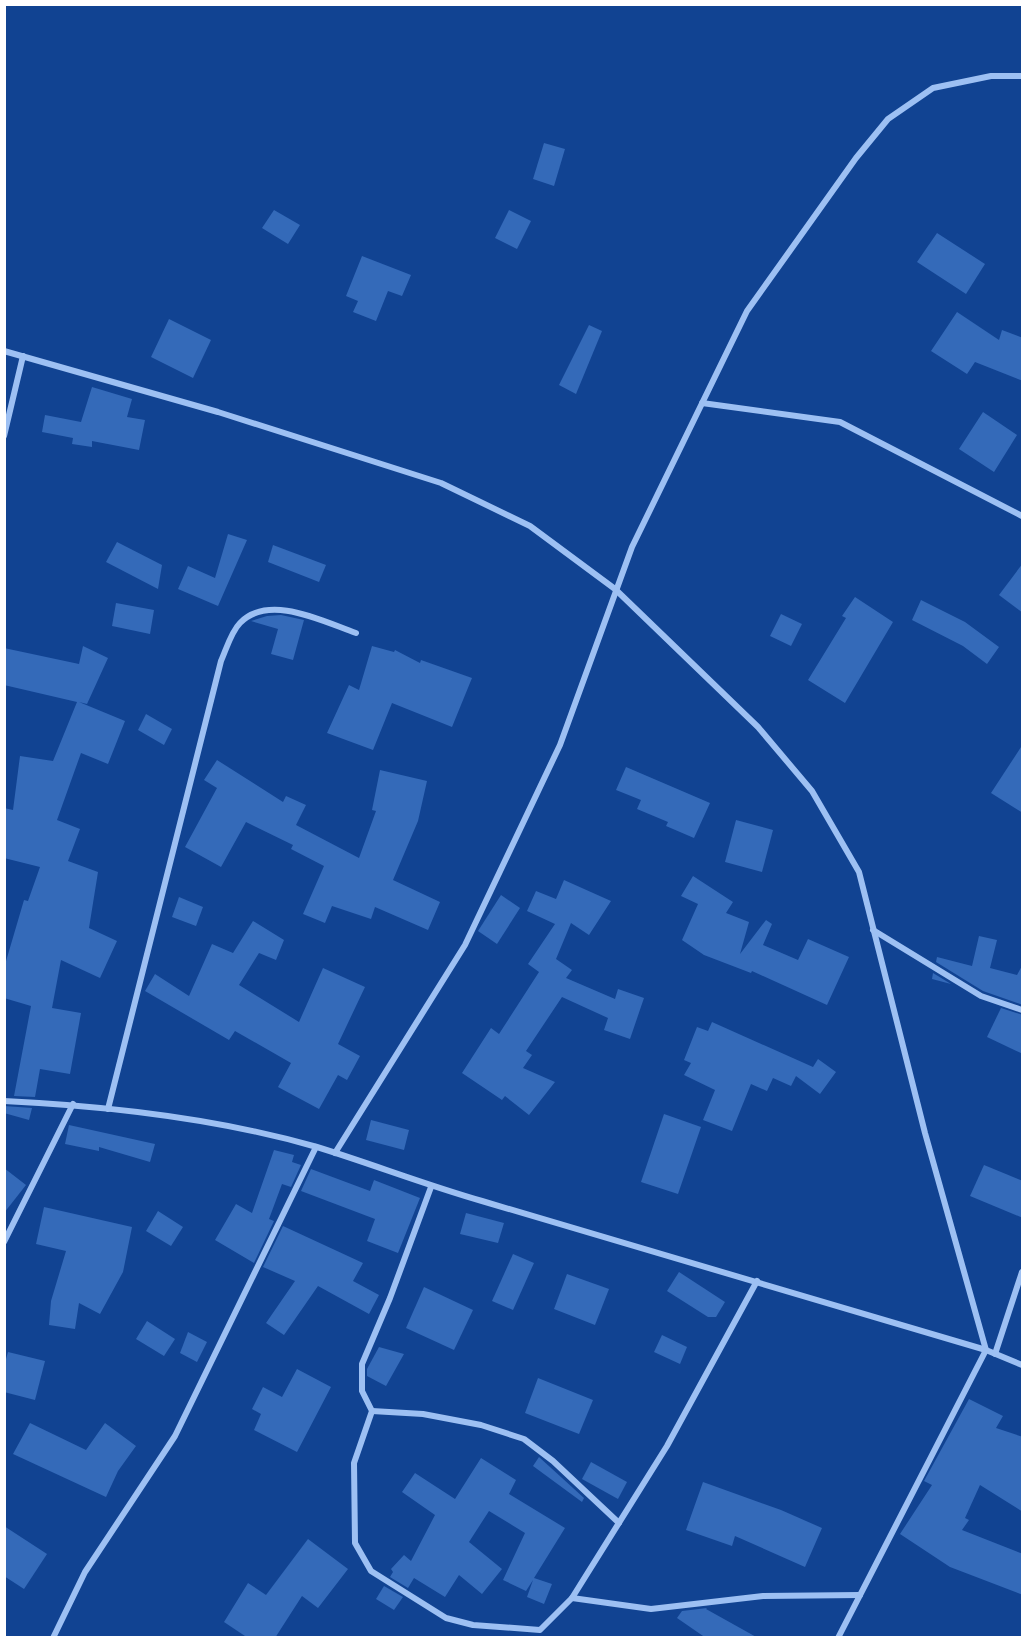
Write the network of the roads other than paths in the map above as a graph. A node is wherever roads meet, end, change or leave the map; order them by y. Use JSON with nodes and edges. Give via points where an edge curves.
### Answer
{"nodes":[{"id":1,"x":1023,"y":76,"type":"edge"},
{"id":2,"x":4,"y":351,"type":"edge"},
{"id":3,"x":23,"y":356,"type":"junction"},
{"id":4,"x":702,"y":403,"type":"junction"},
{"id":5,"x":4,"y":436,"type":"edge"},
{"id":6,"x":1023,"y":516,"type":"edge"},
{"id":7,"x":615,"y":589,"type":"junction"},
{"id":8,"x":356,"y":633,"type":"dead end"},
{"id":9,"x":873,"y":930,"type":"junction"},
{"id":10,"x":1023,"y":1010,"type":"edge"},
{"id":11,"x":4,"y":1101,"type":"edge"},
{"id":12,"x":73,"y":1104,"type":"junction"},
{"id":13,"x":108,"y":1109,"type":"junction"},
{"id":14,"x":316,"y":1147,"type":"junction"},
{"id":15,"x":335,"y":1154,"type":"junction"},
{"id":16,"x":431,"y":1187,"type":"junction"},
{"id":17,"x":4,"y":1242,"type":"edge"},
{"id":18,"x":1023,"y":1272,"type":"edge"},
{"id":19,"x":757,"y":1281,"type":"junction"},
{"id":20,"x":986,"y":1350,"type":"junction"},
{"id":21,"x":995,"y":1354,"type":"junction"},
{"id":22,"x":1023,"y":1365,"type":"edge"},
{"id":23,"x":372,"y":1411,"type":"junction"},
{"id":24,"x":619,"y":1523,"type":"junction"},
{"id":25,"x":860,"y":1595,"type":"junction"},
{"id":26,"x":572,"y":1598,"type":"junction"},
{"id":27,"x":540,"y":1630,"type":"junction"},
{"id":28,"x":53,"y":1638,"type":"edge"},
{"id":29,"x":545,"y":1638,"type":"edge"},
{"id":30,"x":838,"y":1638,"type":"edge"}],
"edges":[{"from":1,"to":4,"type":"street","via":[[991,76],[933,88],[888,119],[747,311]]},
{"from":2,"to":3,"type":"street"},
{"from":3,"to":5,"type":"street"},
{"from":3,"to":7,"type":"street","via":[[218,412],[441,483],[530,526]]},
{"from":4,"to":6,"type":"street","via":[[840,422]]},
{"from":4,"to":7,"type":"street"},
{"from":7,"to":9,"type":"street","via":[[758,727],[812,791],[859,872]]},
{"from":7,"to":15,"type":"street","via":[[560,745],[465,945]]},
{"from":8,"to":13,"type":"street","via":[[282,608],[262,611],[240,623],[221,661]]},
{"from":9,"to":10,"type":"street","via":[[981,996]]},
{"from":9,"to":20,"type":"street"},
{"from":11,"to":12,"type":"street"},
{"from":12,"to":13,"type":"street"},
{"from":12,"to":17,"type":"street"},
{"from":13,"to":14,"type":"street","via":[[190,1119]]},
{"from":14,"to":15,"type":"street"},
{"from":14,"to":28,"type":"street","via":[[175,1436],[85,1572]]},
{"from":15,"to":16,"type":"street"},
{"from":16,"to":19,"type":"street"},
{"from":16,"to":23,"type":"street","via":[[362,1364],[362,1391]]},
{"from":18,"to":21,"type":"street"},
{"from":19,"to":20,"type":"street"},
{"from":19,"to":24,"type":"street","via":[[667,1446]]},
{"from":20,"to":21,"type":"street"},
{"from":20,"to":25,"type":"street"},
{"from":21,"to":22,"type":"street"},
{"from":23,"to":24,"type":"street","via":[[423,1414],[481,1425],[524,1439]]},
{"from":23,"to":27,"type":"street","via":[[354,1463],[356,1543],[372,1571],[446,1618],[473,1625]]},
{"from":24,"to":26,"type":"street"},
{"from":25,"to":26,"type":"street","via":[[763,1596],[651,1609]]},
{"from":25,"to":30,"type":"street"},
{"from":26,"to":27,"type":"street"},
{"from":27,"to":29,"type":"street"}]}
